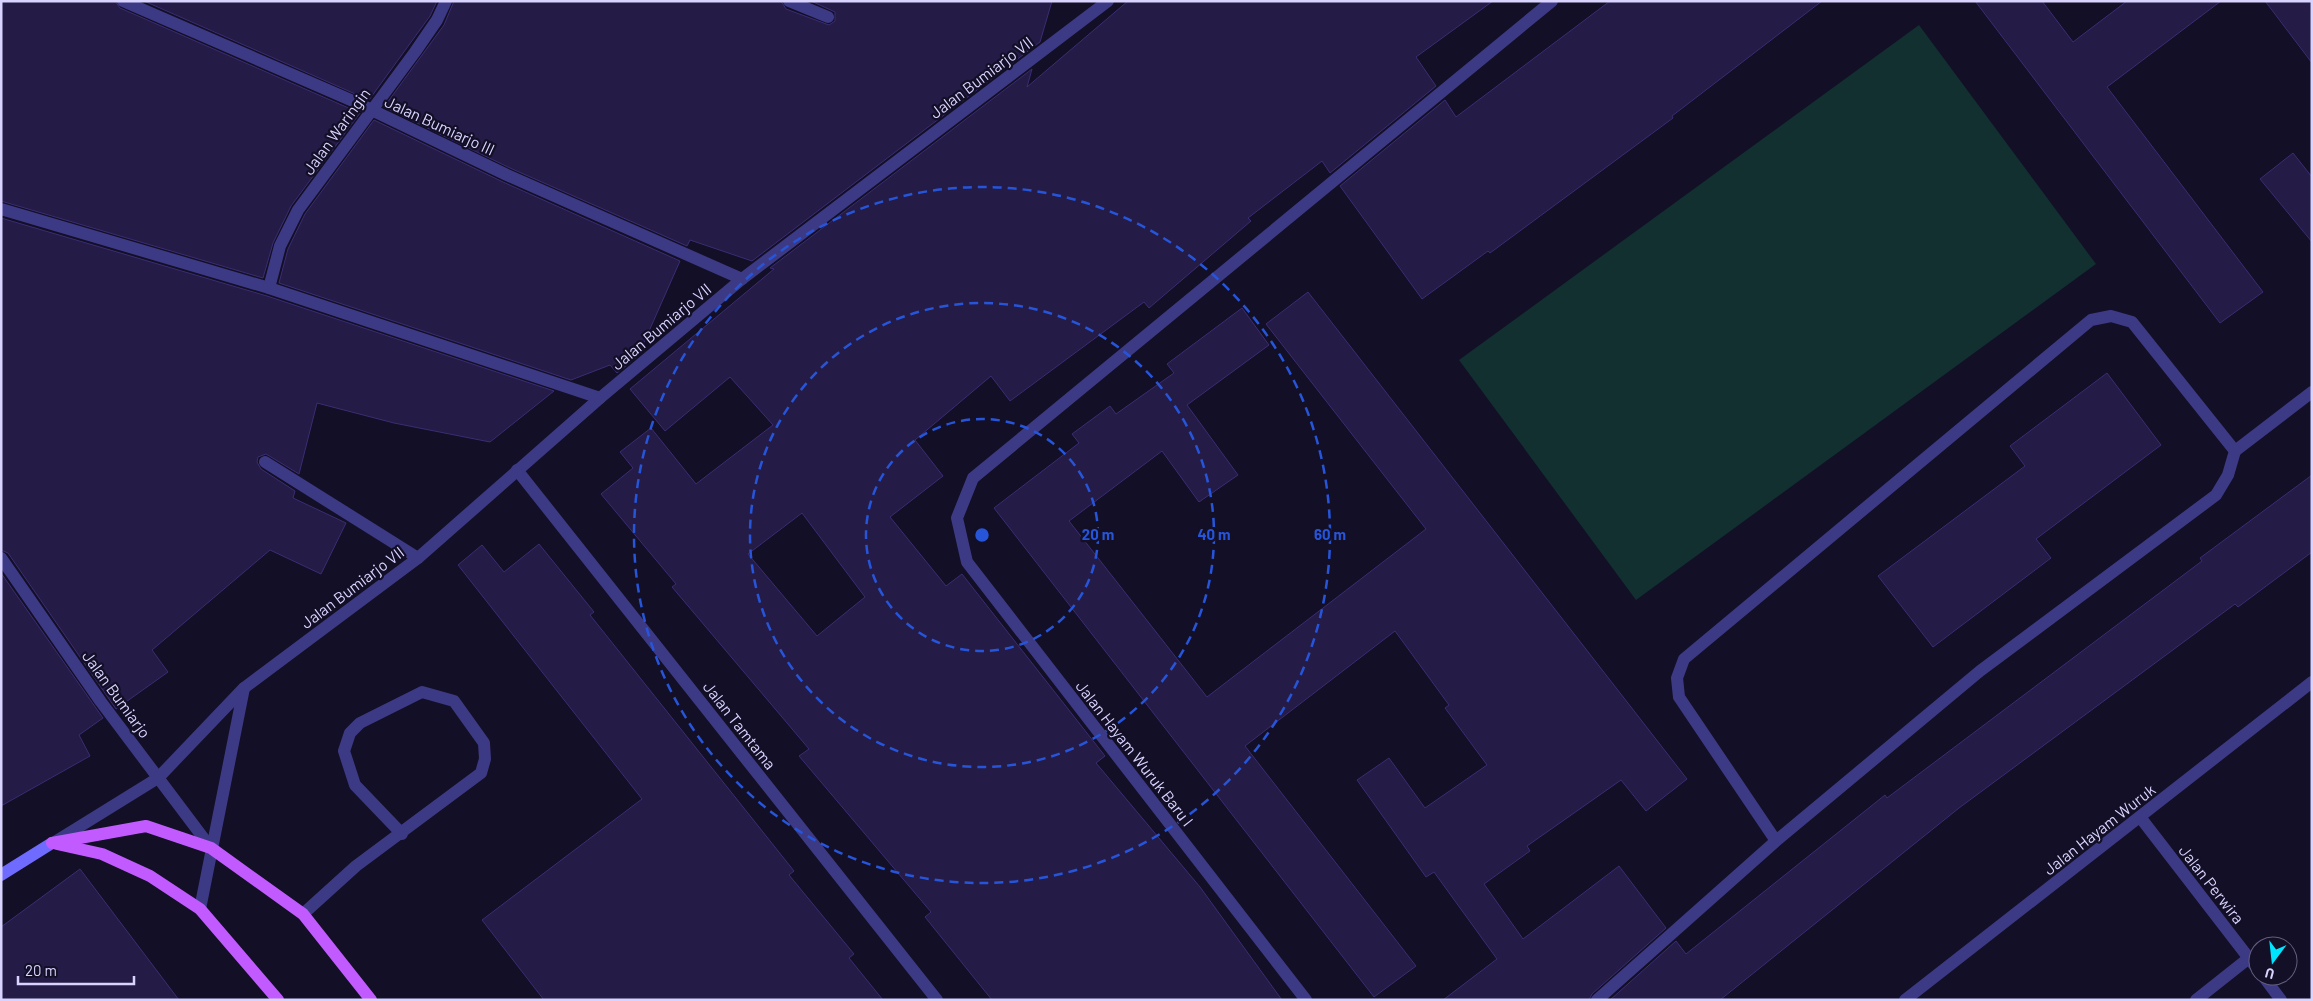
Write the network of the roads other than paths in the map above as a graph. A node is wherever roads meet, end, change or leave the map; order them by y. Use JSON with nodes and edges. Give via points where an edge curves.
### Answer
{"nodes":[{"id":1,"x":123,"y":1,"type":"edge"},
{"id":2,"x":446,"y":1,"type":"edge"},
{"id":3,"x":789,"y":1,"type":"edge"},
{"id":4,"x":1108,"y":1,"type":"edge"},
{"id":5,"x":1552,"y":1,"type":"edge"},
{"id":6,"x":828,"y":18,"type":"dead end"},
{"id":7,"x":370,"y":111,"type":"junction"},
{"id":8,"x":1,"y":209,"type":"edge"},
{"id":9,"x":742,"y":279,"type":"junction"},
{"id":10,"x":269,"y":288,"type":"junction"},
{"id":11,"x":2312,"y":392,"type":"edge"},
{"id":12,"x":600,"y":398,"type":"junction"},
{"id":13,"x":2235,"y":451,"type":"junction"},
{"id":14,"x":265,"y":462,"type":"dead end"},
{"id":15,"x":517,"y":470,"type":"junction"},
{"id":16,"x":1,"y":558,"type":"edge"},
{"id":17,"x":418,"y":558,"type":"junction"},
{"id":18,"x":2312,"y":682,"type":"edge"},
{"id":19,"x":244,"y":688,"type":"junction"},
{"id":20,"x":158,"y":778,"type":"junction"},
{"id":21,"x":2140,"y":818,"type":"junction"},
{"id":22,"x":402,"y":834,"type":"junction"},
{"id":23,"x":1776,"y":841,"type":"junction"},
{"id":24,"x":52,"y":843,"type":"junction"},
{"id":25,"x":211,"y":848,"type":"junction"},
{"id":26,"x":1,"y":875,"type":"edge"},
{"id":27,"x":200,"y":909,"type":"junction"},
{"id":28,"x":303,"y":914,"type":"junction"},
{"id":29,"x":2248,"y":957,"type":"edge"},
{"id":30,"x":2248,"y":959,"type":"edge"},
{"id":31,"x":2270,"y":986,"type":"edge"},
{"id":32,"x":278,"y":1000,"type":"edge"},
{"id":33,"x":371,"y":1000,"type":"edge"},
{"id":34,"x":937,"y":1000,"type":"edge"},
{"id":35,"x":1306,"y":1000,"type":"edge"},
{"id":36,"x":1597,"y":1000,"type":"edge"},
{"id":37,"x":1905,"y":1000,"type":"edge"},
{"id":38,"x":2196,"y":1000,"type":"edge"},
{"id":39,"x":2281,"y":1000,"type":"edge"}],
"edges":[{"from":1,"to":7,"type":"street","name":"Jalan Bumiarjo III"},
{"from":2,"to":7,"type":"street","name":"Jalan Waringin","via":[[432,28]]},
{"from":3,"to":6,"type":"street"},
{"from":4,"to":9,"type":"street","name":"Jalan Bumiarjo VII"},
{"from":5,"to":35,"type":"street","name":"Jalan Hayam Wuruk Baru I","via":[[974,478],[957,518],[967,562]]},
{"from":7,"to":9,"type":"street","name":"Jalan Bumiarjo III"},
{"from":7,"to":10,"type":"street","name":"Jalan Waringin","via":[[298,210],[280,246]]},
{"from":8,"to":10,"type":"street"},
{"from":9,"to":12,"type":"street","name":"Jalan Bumiarjo VII"},
{"from":10,"to":12,"type":"street"},
{"from":11,"to":13,"type":"street"},
{"from":12,"to":15,"type":"street","name":"Jalan Bumiarjo VII"},
{"from":13,"to":23,"type":"street","via":[[2228,475],[2216,495],[1980,670]]},
{"from":13,"to":23,"type":"street","via":[[2132,322],[2111,316],[2091,320],[1684,659],[1677,678],[1679,697]]},
{"from":14,"to":17,"type":"street"},
{"from":15,"to":17,"type":"street","name":"Jalan Bumiarjo VII"},
{"from":15,"to":34,"type":"street","name":"Jalan Tamtama"},
{"from":16,"to":20,"type":"street","name":"Jalan Bumiarjo"},
{"from":17,"to":19,"type":"street","name":"Jalan Bumiarjo VII"},
{"from":18,"to":21,"type":"street","name":"Jalan Hayam Wuruk"},
{"from":19,"to":20,"type":"street","name":"Jalan Bumiarjo VII"},
{"from":19,"to":25,"type":"street"},
{"from":20,"to":24,"type":"street","name":"Jalan Bumiarjo VII"},
{"from":20,"to":25,"type":"street","name":"Jalan Bumiarjo"},
{"from":21,"to":29,"type":"street","name":"Jalan Perwira"},
{"from":21,"to":37,"type":"street","name":"Jalan Hayam Wuruk"},
{"from":22,"to":22,"type":"street","via":[[481,773],[484,743],[454,701],[441,696],[422,692],[360,724],[350,733],[344,751],[355,785]]},
{"from":22,"to":28,"type":"street","via":[[356,866]]},
{"from":23,"to":36,"type":"street"},
{"from":24,"to":25,"type":"main road","via":[[146,826]]},
{"from":24,"to":26,"type":"main road"},
{"from":24,"to":27,"type":"main road","via":[[110,858],[150,876]]},
{"from":25,"to":27,"type":"street"},
{"from":25,"to":28,"type":"main road"},
{"from":27,"to":32,"type":"main road"},
{"from":28,"to":33,"type":"main road"},
{"from":30,"to":38,"type":"street"},
{"from":31,"to":39,"type":"street"}]}
